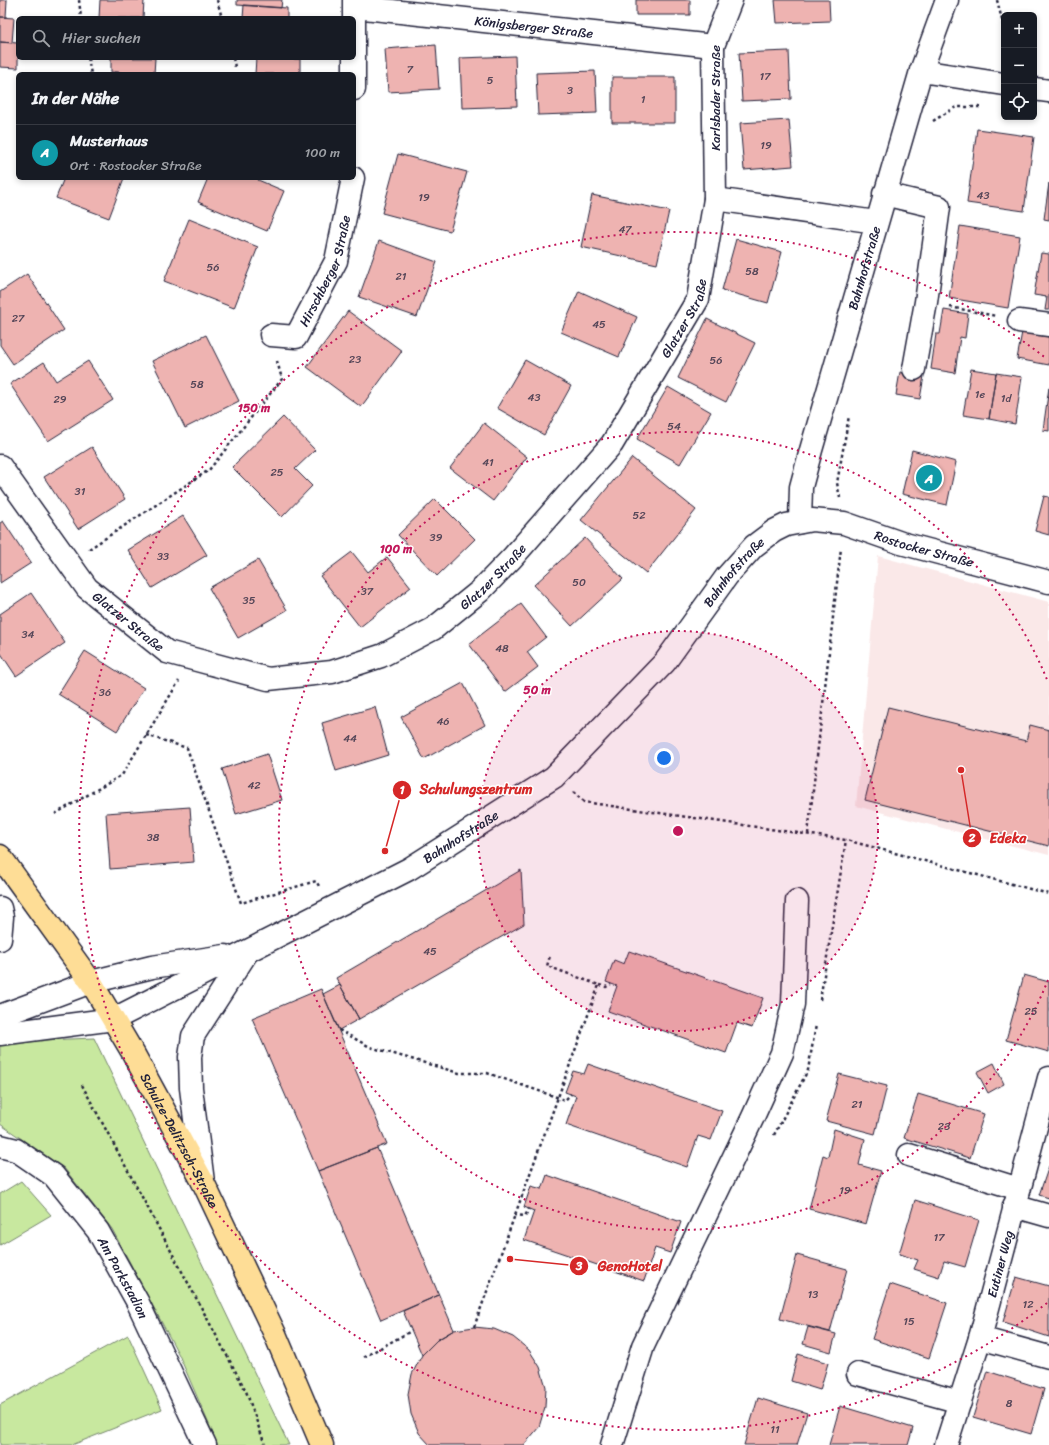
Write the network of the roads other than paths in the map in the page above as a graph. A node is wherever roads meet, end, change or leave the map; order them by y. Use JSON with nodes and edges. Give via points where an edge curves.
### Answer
{"nodes":[{"id":1,"x":731,"y":0,"type":"edge"},
{"id":2,"x":946,"y":0,"type":"edge"},
{"id":3,"x":355,"y":3,"type":"edge"},
{"id":4,"x":355,"y":16,"type":"edge"},
{"id":5,"x":712,"y":46,"type":"junction"},
{"id":6,"x":354,"y":60,"type":"edge"},
{"id":7,"x":921,"y":71,"type":"junction"},
{"id":8,"x":354,"y":72,"type":"edge"},
{"id":9,"x":1001,"y":84,"type":"edge"},
{"id":10,"x":1037,"y":89,"type":"edge"},
{"id":11,"x":1049,"y":91,"type":"edge"},
{"id":12,"x":353,"y":180,"type":"edge"},
{"id":13,"x":884,"y":194,"type":"junction"},
{"id":14,"x":715,"y":199,"type":"junction"},
{"id":15,"x":876,"y":222,"type":"junction"},
{"id":16,"x":1019,"y":321,"type":"road end"},
{"id":17,"x":1049,"y":325,"type":"edge"},
{"id":18,"x":271,"y":335,"type":"road end"},
{"id":19,"x":914,"y":369,"type":"dead end"},
{"id":20,"x":0,"y":466,"type":"edge"},
{"id":21,"x":800,"y":522,"type":"junction"},
{"id":22,"x":1049,"y":582,"type":"edge"},
{"id":23,"x":0,"y":856,"type":"edge"},
{"id":24,"x":797,"y":901,"type":"dead end"},
{"id":25,"x":0,"y":908,"type":"edge"},
{"id":26,"x":0,"y":938,"type":"edge"},
{"id":27,"x":246,"y":953,"type":"junction"},
{"id":28,"x":91,"y":982,"type":"junction"},
{"id":29,"x":0,"y":1016,"type":"edge"},
{"id":30,"x":114,"y":1019,"type":"junction"},
{"id":31,"x":0,"y":1034,"type":"edge"},
{"id":32,"x":1049,"y":1078,"type":"edge"},
{"id":33,"x":0,"y":1146,"type":"edge"},
{"id":34,"x":909,"y":1155,"type":"dead end"},
{"id":35,"x":203,"y":1182,"type":"junction"},
{"id":36,"x":1017,"y":1198,"type":"junction"},
{"id":37,"x":1049,"y":1216,"type":"edge"},
{"id":38,"x":980,"y":1338,"type":"junction"},
{"id":39,"x":1049,"y":1357,"type":"edge"},
{"id":40,"x":858,"y":1374,"type":"dead end"},
{"id":41,"x":960,"y":1402,"type":"junction"},
{"id":42,"x":205,"y":1445,"type":"edge"},
{"id":43,"x":322,"y":1445,"type":"edge"},
{"id":44,"x":612,"y":1445,"type":"edge"},
{"id":45,"x":946,"y":1445,"type":"edge"}],
"edges":[{"from":1,"to":5,"type":"street","name":"Karlsbader Straße"},
{"from":2,"to":7,"type":"street","name":"Bahnhofstraße"},
{"from":3,"to":4,"type":"street"},
{"from":3,"to":5,"type":"street","name":"Königsberger Straße"},
{"from":5,"to":14,"type":"street","name":"Karlsbader Straße"},
{"from":6,"to":8,"type":"street"},
{"from":7,"to":9,"type":"street"},
{"from":7,"to":13,"type":"street","name":"Bahnhofstraße"},
{"from":10,"to":11,"type":"street"},
{"from":12,"to":18,"type":"street","name":"Hirschberger Straße","via":[[336,261],[296,337]]},
{"from":13,"to":15,"type":"street","name":"Bahnhofstraße"},
{"from":13,"to":19,"type":"street","via":[[939,208]]},
{"from":14,"to":15,"type":"street"},
{"from":14,"to":20,"type":"street","name":"Glatzer Straße","via":[[698,299],[612,444],[480,591],[433,629],[381,656],[332,672],[268,679],[167,652],[87,588]]},
{"from":15,"to":21,"type":"street","name":"Bahnhofstraße","via":[[801,487]]},
{"from":16,"to":17,"type":"street"},
{"from":21,"to":22,"type":"street","name":"Rostocker Straße","via":[[812,520],[844,523],[901,543]]},
{"from":21,"to":27,"type":"street","name":"Bahnhofstraße","via":[[774,531],[754,546],[727,576],[665,662],[554,777],[409,869]]},
{"from":23,"to":28,"type":"main road","name":"Schulze-Delitzsch-Straße"},
{"from":24,"to":44,"type":"street","via":[[793,1004],[782,1053],[643,1346]]},
{"from":25,"to":26,"type":"street"},
{"from":27,"to":28,"type":"street","via":[[152,968]]},
{"from":27,"to":30,"type":"street","name":"Bahnhofstraße"},
{"from":27,"to":35,"type":"street","via":[[193,1036],[190,1057],[192,1088]]},
{"from":28,"to":29,"type":"street"},
{"from":28,"to":30,"type":"main road","name":"Schulze-Delitzsch-Straße"},
{"from":30,"to":31,"type":"street","name":"Bahnhofstraße"},
{"from":30,"to":35,"type":"main road","name":"Schulze-Delitzsch-Straße"},
{"from":32,"to":36,"type":"street","name":"Eutiner Weg"},
{"from":33,"to":42,"type":"street","name":"Am Parkstadion","via":[[16,1150],[54,1176],[98,1231],[137,1301]]},
{"from":34,"to":36,"type":"street"},
{"from":35,"to":43,"type":"main road","name":"Schulze-Delitzsch-Straße","via":[[274,1334]]},
{"from":36,"to":37,"type":"street"},
{"from":36,"to":38,"type":"street","name":"Eutiner Weg"},
{"from":38,"to":39,"type":"street"},
{"from":38,"to":41,"type":"street","name":"Eutiner Weg"},
{"from":40,"to":41,"type":"street"},
{"from":41,"to":45,"type":"street","name":"Eutiner Weg"}]}
